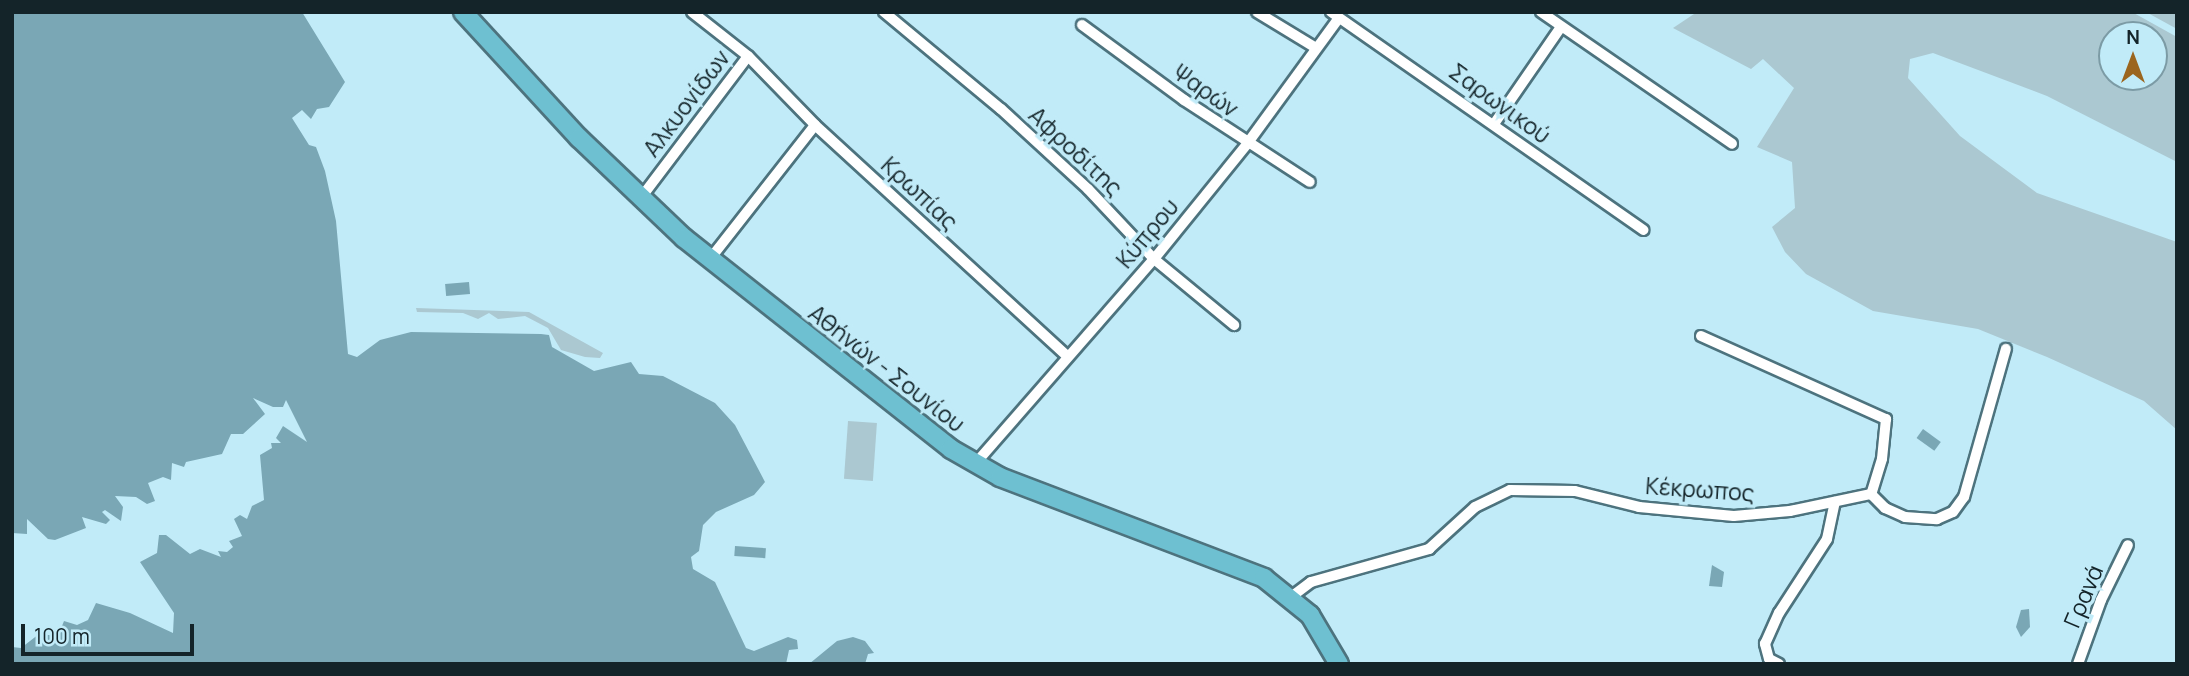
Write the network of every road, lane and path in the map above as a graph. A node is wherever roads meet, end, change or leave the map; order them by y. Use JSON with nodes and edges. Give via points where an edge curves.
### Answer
{"nodes":[{"id":1,"x":463,"y":12,"type":"edge"},
{"id":2,"x":692,"y":12,"type":"edge"},
{"id":3,"x":884,"y":12,"type":"edge"},
{"id":4,"x":1257,"y":12,"type":"edge"},
{"id":5,"x":1541,"y":12,"type":"edge"},
{"id":6,"x":1334,"y":15,"type":"edge"},
{"id":7,"x":1082,"y":25,"type":"dead end"},
{"id":8,"x":1561,"y":27,"type":"junction"},
{"id":9,"x":1315,"y":48,"type":"junction"},
{"id":10,"x":748,"y":56,"type":"junction"},
{"id":11,"x":1494,"y":124,"type":"junction"},
{"id":12,"x":815,"y":125,"type":"junction"},
{"id":13,"x":1247,"y":144,"type":"junction"},
{"id":14,"x":1732,"y":144,"type":"dead end"},
{"id":15,"x":1310,"y":182,"type":"dead end"},
{"id":16,"x":640,"y":199,"type":"junction"},
{"id":17,"x":1644,"y":230,"type":"dead end"},
{"id":18,"x":710,"y":259,"type":"junction"},
{"id":19,"x":1154,"y":260,"type":"junction"},
{"id":20,"x":1234,"y":325,"type":"dead end"},
{"id":21,"x":1701,"y":336,"type":"dead end"},
{"id":22,"x":2006,"y":349,"type":"dead end"},
{"id":23,"x":1068,"y":357,"type":"junction"},
{"id":24,"x":975,"y":464,"type":"junction"},
{"id":25,"x":1871,"y":494,"type":"junction"},
{"id":26,"x":1835,"y":502,"type":"junction"},
{"id":27,"x":2128,"y":545,"type":"dead end"},
{"id":28,"x":1291,"y":597,"type":"junction"},
{"id":29,"x":1339,"y":664,"type":"edge"},
{"id":30,"x":1779,"y":664,"type":"edge"},
{"id":31,"x":2078,"y":664,"type":"edge"}],
"edges":[{"from":1,"to":16,"type":"main road","name":"Αθήνών - Σουνίου"},
{"from":2,"to":10,"type":"street","name":"Αλκυονίδων"},
{"from":3,"to":19,"type":"street","name":"Αφροδίτης","via":[[1088,188]]},
{"from":4,"to":9,"type":"street"},
{"from":5,"to":8,"type":"street"},
{"from":6,"to":9,"type":"street","name":"Κύπρου"},
{"from":6,"to":11,"type":"street","name":"Σαρωνικού"},
{"from":7,"to":13,"type":"street","name":"Ψαρών"},
{"from":8,"to":11,"type":"street"},
{"from":8,"to":14,"type":"street"},
{"from":9,"to":13,"type":"street","name":"Κύπρου"},
{"from":10,"to":12,"type":"street","name":"Κρωπίας"},
{"from":10,"to":16,"type":"street","name":"Αλκυονίδων"},
{"from":11,"to":17,"type":"street","name":"Σαρωνικού"},
{"from":12,"to":18,"type":"street"},
{"from":12,"to":23,"type":"street","name":"Κρωπίας"},
{"from":13,"to":15,"type":"street","name":"Ψαρών"},
{"from":13,"to":19,"type":"street","name":"Κύπρου"},
{"from":16,"to":18,"type":"main road","name":"Αθήνών - Σουνίου"},
{"from":18,"to":24,"type":"main road","name":"Αθήνών - Σουνίου"},
{"from":19,"to":20,"type":"street","name":"Αφροδίτης"},
{"from":19,"to":23,"type":"street","name":"Κύπρου"},
{"from":21,"to":25,"type":"street","via":[[1886,419],[1882,459]]},
{"from":22,"to":25,"type":"street","via":[[1984,438],[1964,497],[1953,512],[1937,519],[1905,517],[1885,508]]},
{"from":23,"to":24,"type":"street","name":"Κύπρου"},
{"from":24,"to":28,"type":"main road","name":"Αθήνών - Σουνίου","via":[[1063,502],[1246,569]]},
{"from":25,"to":26,"type":"street","name":"Κέκρωπος"},
{"from":26,"to":28,"type":"street","name":"Κέκρωπος","via":[[1734,516],[1639,507],[1575,491],[1510,489],[1475,507],[1429,548],[1311,582]]},
{"from":26,"to":30,"type":"street","via":[[1827,540],[1779,613],[1765,644],[1769,659]]},
{"from":27,"to":31,"type":"street","name":"Γρανά","via":[[2101,600]]},
{"from":28,"to":29,"type":"main road","name":"Αθήνών - Σουνίου","via":[[1324,635]]}]}
